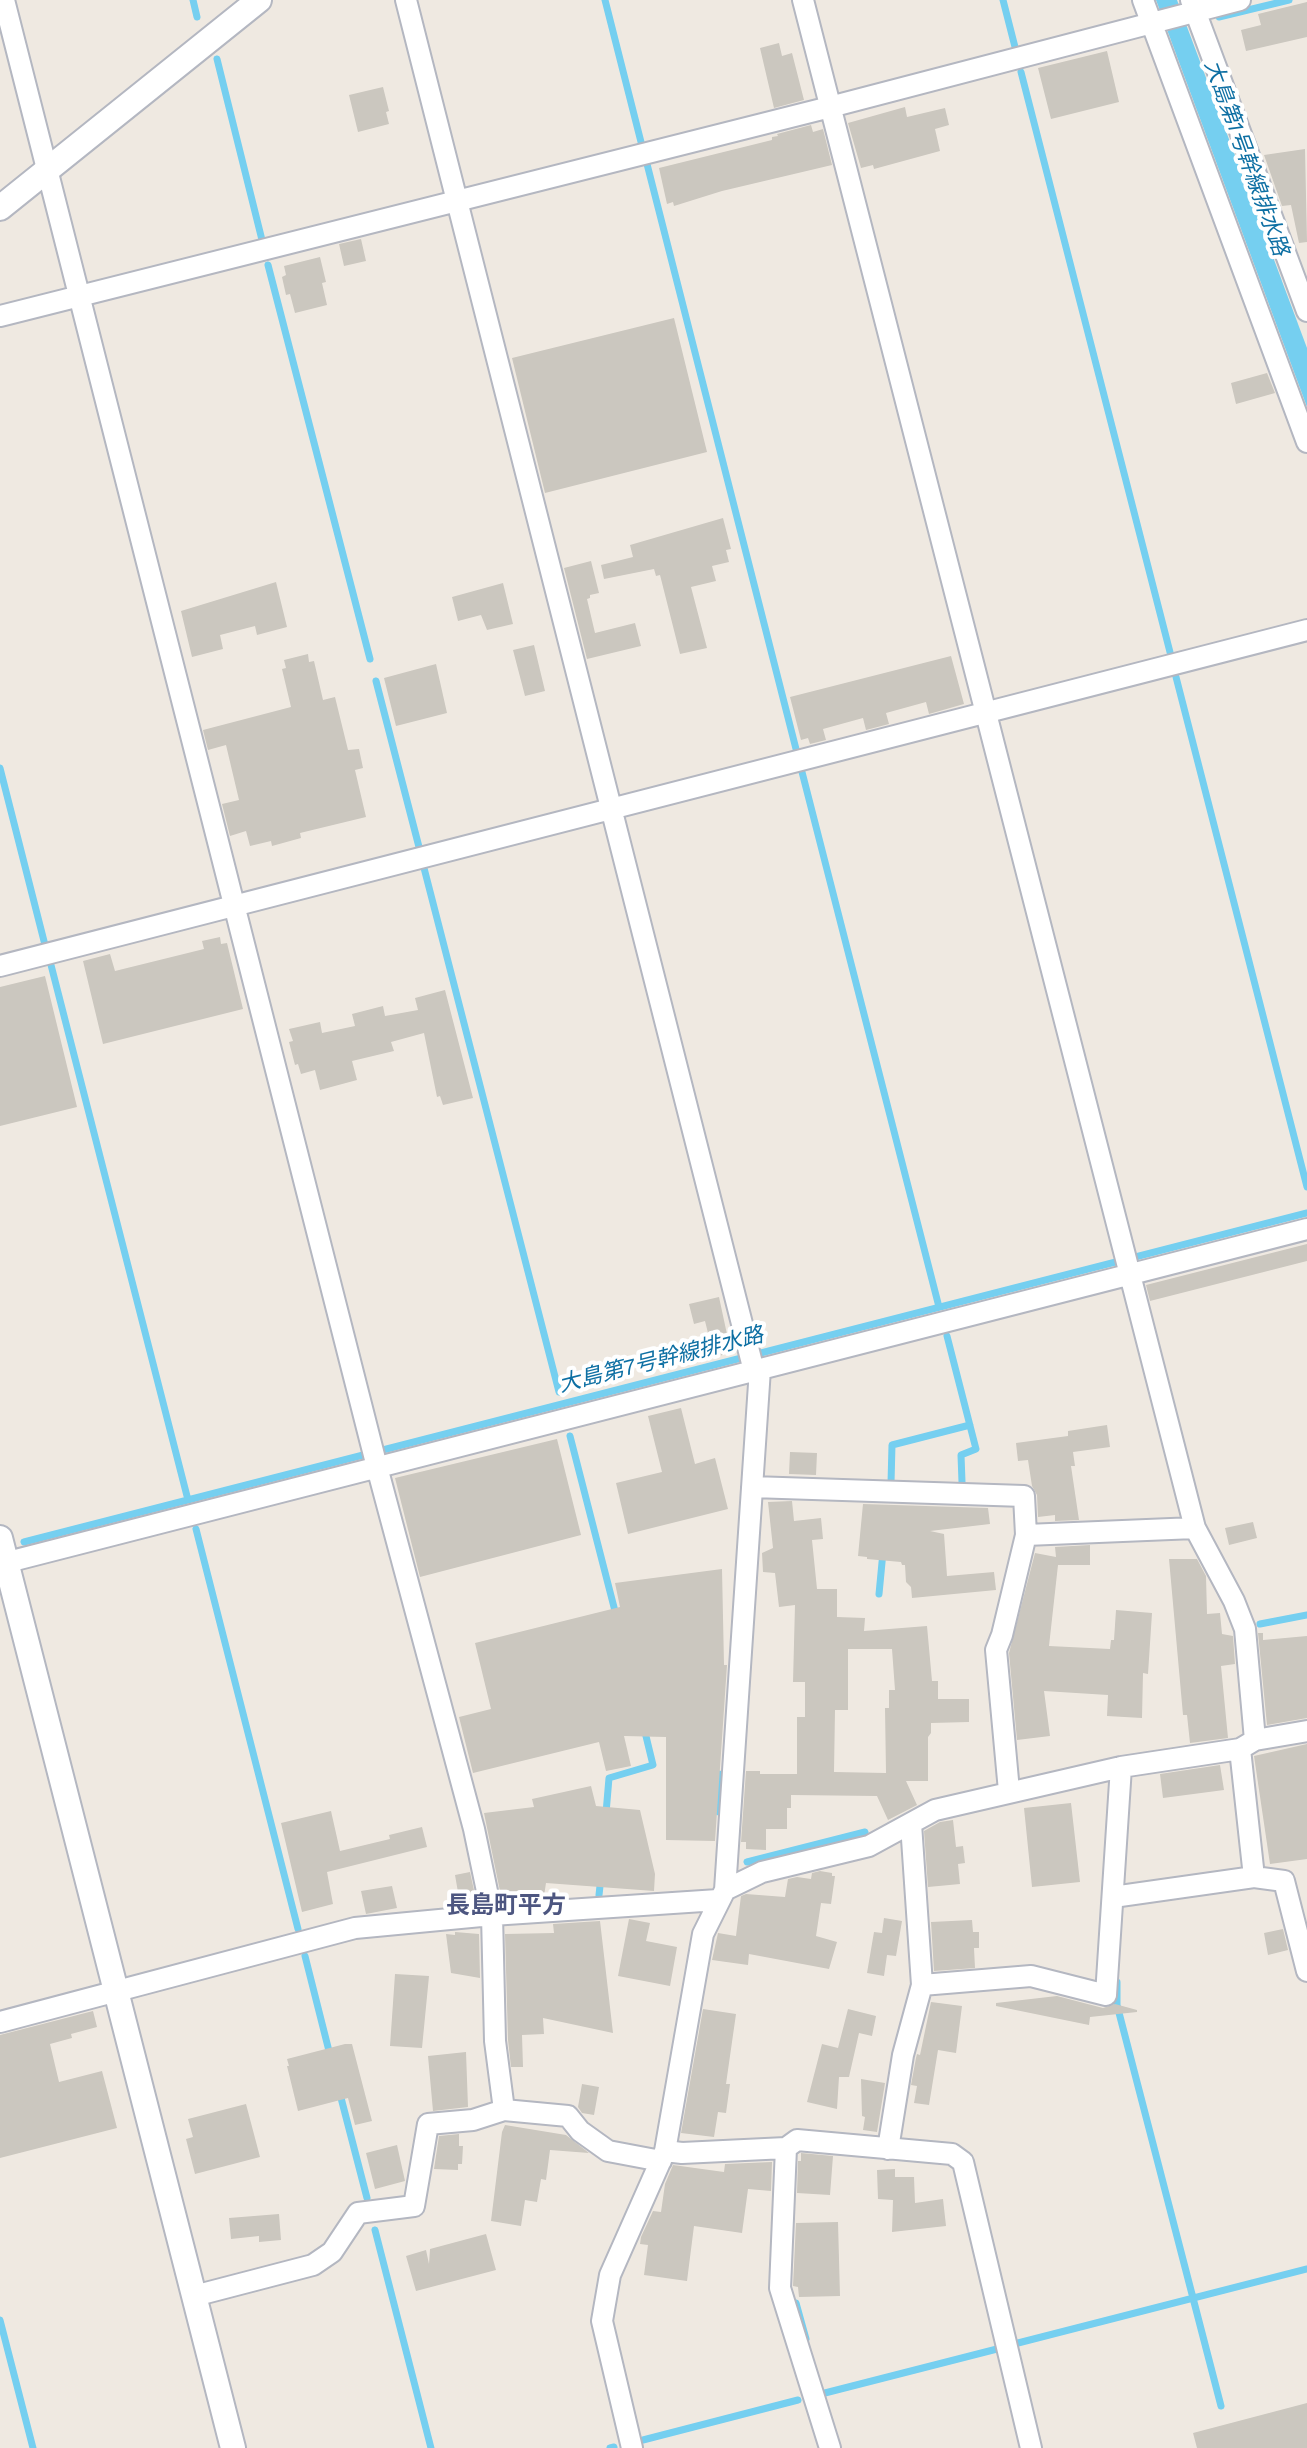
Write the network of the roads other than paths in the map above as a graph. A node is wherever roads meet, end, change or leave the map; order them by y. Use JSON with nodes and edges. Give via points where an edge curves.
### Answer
{"nodes":[{"id":1,"x":4,"y":0,"type":"edge"},
{"id":2,"x":259,"y":0,"type":"edge"},
{"id":3,"x":406,"y":0,"type":"edge"},
{"id":4,"x":803,"y":0,"type":"edge"},
{"id":5,"x":1143,"y":0,"type":"edge"},
{"id":6,"x":1240,"y":0,"type":"edge"},
{"id":7,"x":1192,"y":8,"type":"edge"},
{"id":8,"x":1154,"y":22,"type":"junction"},
{"id":9,"x":830,"y":107,"type":"junction"},
{"id":10,"x":48,"y":169,"type":"junction"},
{"id":11,"x":457,"y":201,"type":"junction"},
{"id":12,"x":0,"y":208,"type":"edge"},
{"id":13,"x":80,"y":296,"type":"junction"},
{"id":14,"x":1307,"y":311,"type":"edge"},
{"id":15,"x":0,"y":316,"type":"edge"},
{"id":16,"x":1307,"y":442,"type":"edge"},
{"id":17,"x":1307,"y":630,"type":"edge"},
{"id":18,"x":986,"y":714,"type":"junction"},
{"id":19,"x":612,"y":810,"type":"junction"},
{"id":20,"x":234,"y":906,"type":"junction"},
{"id":21,"x":0,"y":966,"type":"edge"},
{"id":22,"x":1307,"y":1229,"type":"edge"},
{"id":23,"x":1127,"y":1264,"type":"junction"},
{"id":24,"x":754,"y":1363,"type":"junction"},
{"id":25,"x":375,"y":1458,"type":"junction"},
{"id":26,"x":752,"y":1487,"type":"junction"},
{"id":27,"x":1195,"y":1528,"type":"junction"},
{"id":28,"x":1026,"y":1535,"type":"junction"},
{"id":29,"x":0,"y":1538,"type":"edge"},
{"id":30,"x":3,"y":1563,"type":"edge"},
{"id":31,"x":1307,"y":1731,"type":"edge"},
{"id":32,"x":1248,"y":1744,"type":"junction"},
{"id":33,"x":1121,"y":1767,"type":"junction"},
{"id":34,"x":1009,"y":1791,"type":"junction"},
{"id":35,"x":911,"y":1824,"type":"junction"},
{"id":36,"x":1254,"y":1877,"type":"junction"},
{"id":37,"x":721,"y":1895,"type":"junction"},
{"id":38,"x":1113,"y":1897,"type":"junction"},
{"id":39,"x":492,"y":1915,"type":"junction"},
{"id":40,"x":1307,"y":1971,"type":"edge"},
{"id":41,"x":922,"y":1985,"type":"junction"},
{"id":42,"x":116,"y":1992,"type":"junction"},
{"id":43,"x":0,"y":2022,"type":"edge"},
{"id":44,"x":504,"y":2110,"type":"junction"},
{"id":45,"x":786,"y":2148,"type":"junction"},
{"id":46,"x":888,"y":2149,"type":"junction"},
{"id":47,"x":663,"y":2156,"type":"junction"},
{"id":48,"x":194,"y":2296,"type":"junction"},
{"id":49,"x":233,"y":2448,"type":"edge"},
{"id":50,"x":632,"y":2448,"type":"edge"},
{"id":51,"x":830,"y":2448,"type":"edge"},
{"id":52,"x":1031,"y":2448,"type":"edge"}],
"edges":[{"from":1,"to":10,"type":"street"},
{"from":2,"to":10,"type":"street"},
{"from":3,"to":11,"type":"street"},
{"from":4,"to":9,"type":"street"},
{"from":5,"to":8,"type":"street"},
{"from":6,"to":7,"type":"street"},
{"from":7,"to":8,"type":"street"},
{"from":7,"to":14,"type":"street"},
{"from":8,"to":9,"type":"street"},
{"from":8,"to":16,"type":"street"},
{"from":9,"to":11,"type":"street"},
{"from":9,"to":18,"type":"street"},
{"from":10,"to":12,"type":"street"},
{"from":10,"to":13,"type":"street"},
{"from":11,"to":13,"type":"street"},
{"from":11,"to":19,"type":"street"},
{"from":13,"to":15,"type":"street"},
{"from":13,"to":20,"type":"street"},
{"from":17,"to":18,"type":"street"},
{"from":18,"to":19,"type":"street"},
{"from":18,"to":23,"type":"street"},
{"from":19,"to":20,"type":"street"},
{"from":19,"to":24,"type":"street"},
{"from":20,"to":21,"type":"street"},
{"from":20,"to":25,"type":"street"},
{"from":22,"to":23,"type":"street"},
{"from":23,"to":24,"type":"street"},
{"from":23,"to":27,"type":"street"},
{"from":24,"to":25,"type":"street"},
{"from":24,"to":26,"type":"street"},
{"from":25,"to":30,"type":"street"},
{"from":25,"to":39,"type":"street"},
{"from":26,"to":28,"type":"street","via":[[1024,1496]]},
{"from":26,"to":37,"type":"street"},
{"from":27,"to":28,"type":"street"},
{"from":27,"to":32,"type":"street","via":[[1245,1629]]},
{"from":28,"to":34,"type":"street","via":[[996,1650]]},
{"from":29,"to":30,"type":"street"},
{"from":30,"to":42,"type":"street"},
{"from":31,"to":32,"type":"street"},
{"from":32,"to":33,"type":"street"},
{"from":32,"to":36,"type":"street"},
{"from":33,"to":34,"type":"street"},
{"from":33,"to":38,"type":"street"},
{"from":34,"to":35,"type":"street","via":[[935,1810]]},
{"from":35,"to":37,"type":"street","via":[[869,1846],[762,1872]]},
{"from":35,"to":41,"type":"street"},
{"from":36,"to":38,"type":"street"},
{"from":36,"to":40,"type":"street","via":[[1284,1881]]},
{"from":37,"to":39,"type":"street"},
{"from":37,"to":47,"type":"street","via":[[703,1934]]},
{"from":38,"to":41,"type":"street","via":[[1106,1995],[1031,1976]]},
{"from":39,"to":42,"type":"street","via":[[355,1928]]},
{"from":39,"to":44,"type":"street","via":[[495,2041]]},
{"from":41,"to":46,"type":"street","via":[[903,2055]]},
{"from":42,"to":43,"type":"street"},
{"from":42,"to":48,"type":"street"},
{"from":44,"to":47,"type":"street","via":[[568,2116],[608,2151]]},
{"from":44,"to":48,"type":"street","via":[[473,2120],[428,2124],[414,2206],[358,2213],[332,2252],[313,2265]]},
{"from":45,"to":46,"type":"street","via":[[797,2140]]},
{"from":45,"to":47,"type":"street"},
{"from":45,"to":51,"type":"street","via":[[780,2288]]},
{"from":46,"to":52,"type":"street","via":[[952,2154],[963,2162]]},
{"from":47,"to":50,"type":"street","via":[[610,2275],[602,2321]]},
{"from":48,"to":49,"type":"street"}]}
